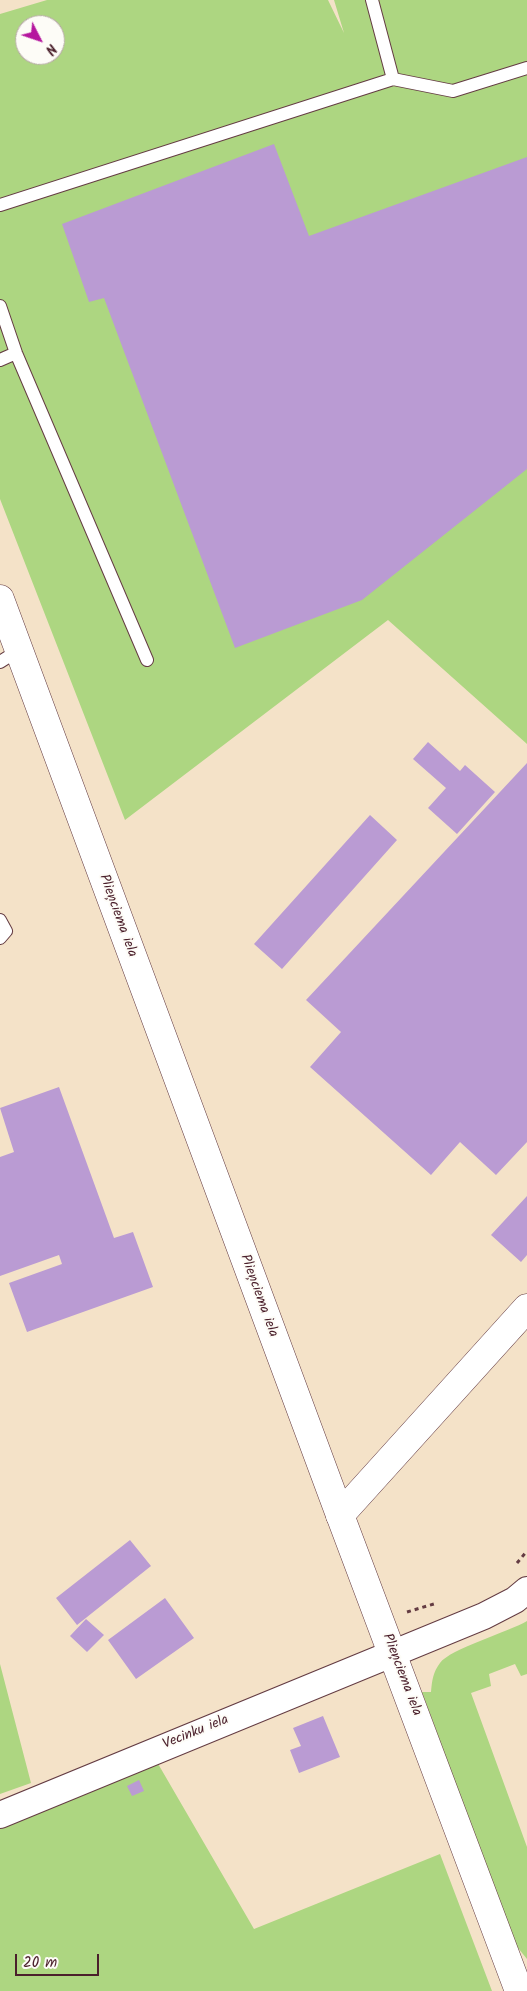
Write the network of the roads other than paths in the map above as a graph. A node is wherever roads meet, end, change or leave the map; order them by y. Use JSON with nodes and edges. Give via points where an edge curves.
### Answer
{"nodes":[{"id":1,"x":372,"y":0,"type":"edge"},
{"id":2,"x":527,"y":68,"type":"edge"},
{"id":3,"x":393,"y":79,"type":"junction"},
{"id":4,"x":0,"y":205,"type":"edge"},
{"id":5,"x":0,"y":306,"type":"edge"},
{"id":6,"x":16,"y":353,"type":"junction"},
{"id":7,"x":0,"y":360,"type":"edge"},
{"id":8,"x":0,"y":599,"type":"edge"},
{"id":9,"x":10,"y":656,"type":"edge"},
{"id":10,"x":147,"y":660,"type":"dead end"},
{"id":11,"x":0,"y":920,"type":"edge"},
{"id":12,"x":0,"y":938,"type":"edge"},
{"id":13,"x":527,"y":1308,"type":"edge"},
{"id":14,"x":340,"y":1515,"type":"junction"},
{"id":15,"x":527,"y":1590,"type":"edge"},
{"id":16,"x":393,"y":1653,"type":"junction"},
{"id":17,"x":0,"y":1815,"type":"edge"},
{"id":18,"x":527,"y":1989,"type":"edge"},
{"id":19,"x":520,"y":1991,"type":"edge"}],
"edges":[{"from":1,"to":3,"type":"lane"},
{"from":2,"to":3,"type":"lane","via":[[453,91]]},
{"from":3,"to":4,"type":"lane"},
{"from":5,"to":6,"type":"lane"},
{"from":6,"to":7,"type":"lane"},
{"from":6,"to":10,"type":"lane"},
{"from":8,"to":9,"type":"main road","name":"Plieņciema iela"},
{"from":9,"to":14,"type":"main road","name":"Plieņciema iela"},
{"from":11,"to":12,"type":"lane","via":[[6,932]]},
{"from":13,"to":14,"type":"main road"},
{"from":14,"to":16,"type":"main road","name":"Plieņciema iela"},
{"from":15,"to":16,"type":"street","name":"Vecinku iela","via":[[492,1613]]},
{"from":16,"to":17,"type":"street","name":"Vecinku iela"},
{"from":16,"to":19,"type":"main road","name":"Plieņciema iela"},
{"from":18,"to":19,"type":"lane"}]}
